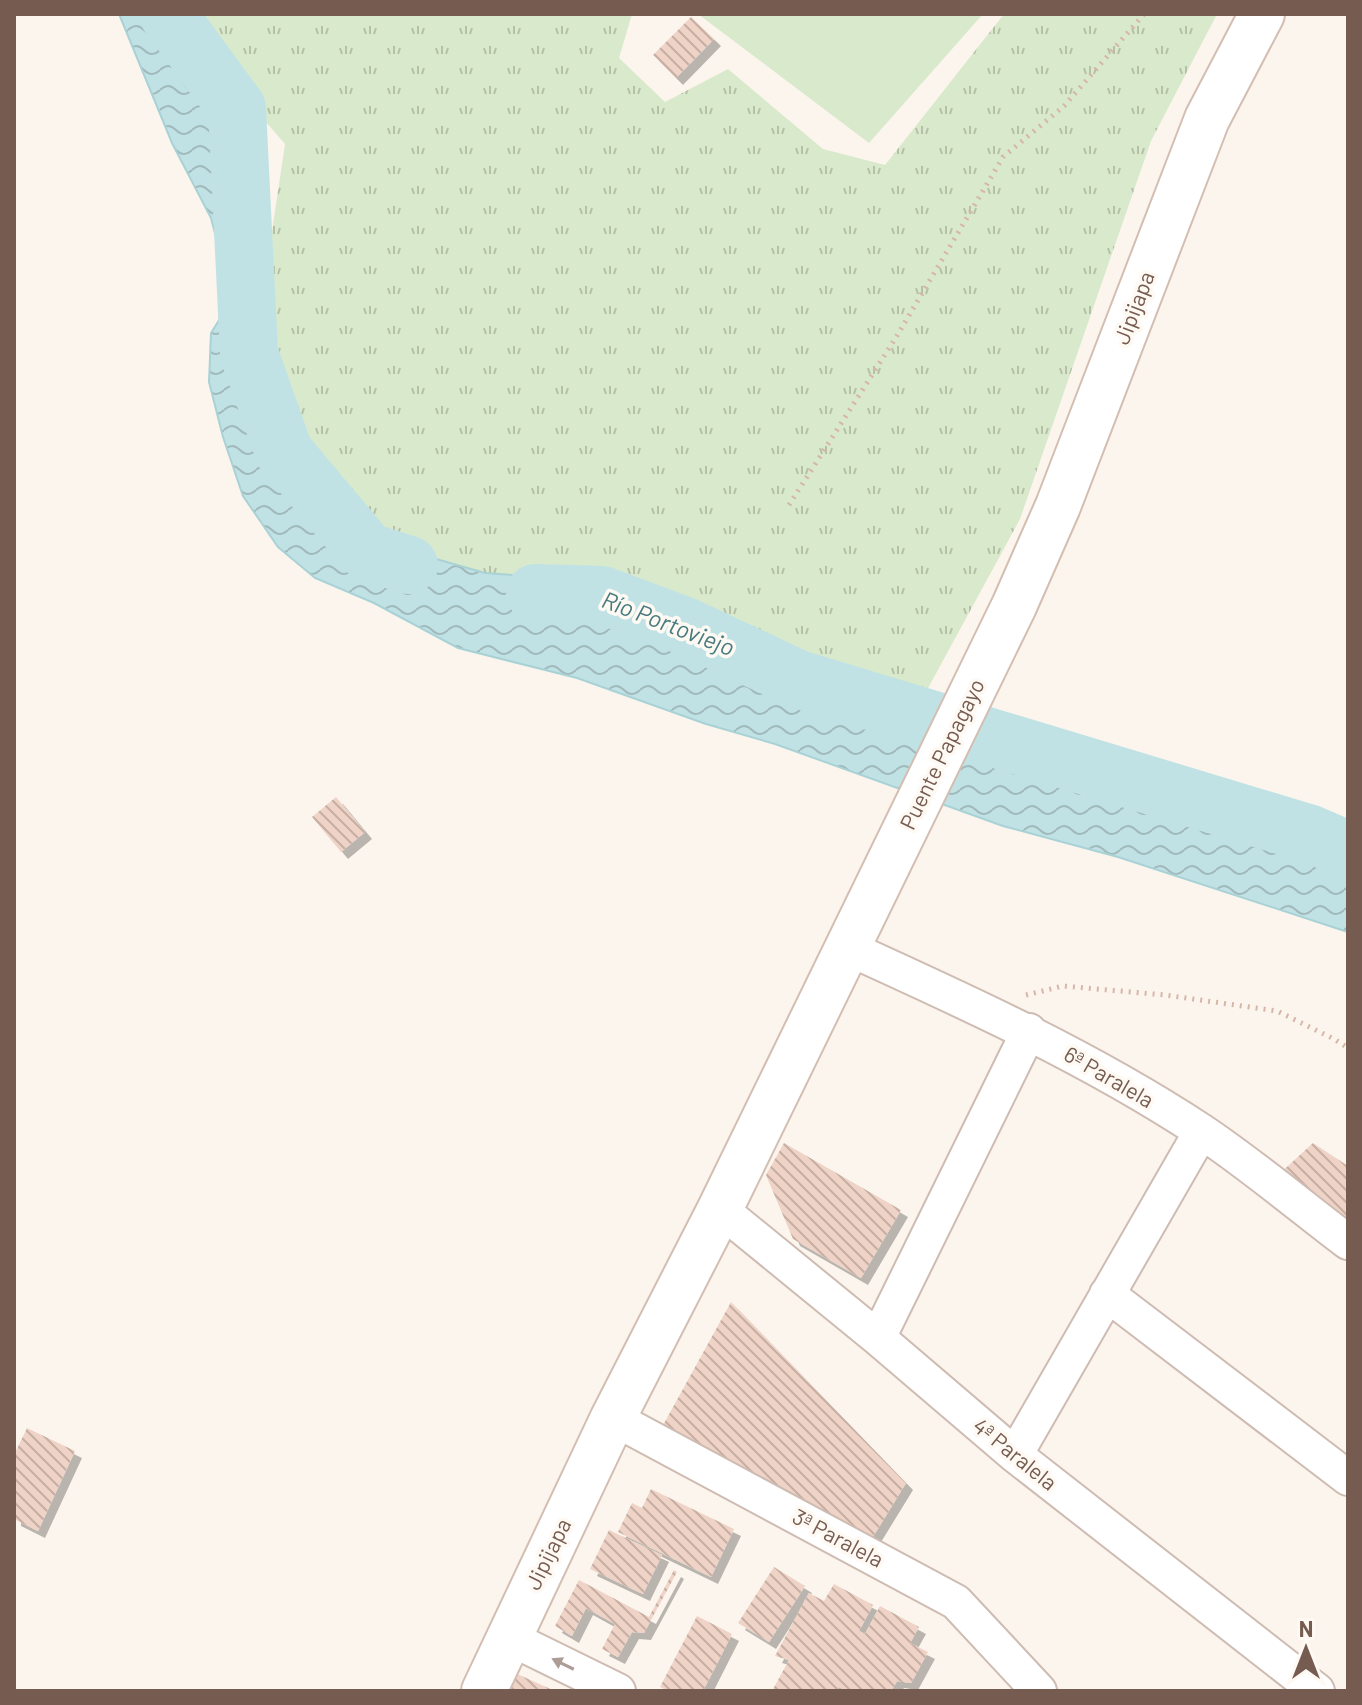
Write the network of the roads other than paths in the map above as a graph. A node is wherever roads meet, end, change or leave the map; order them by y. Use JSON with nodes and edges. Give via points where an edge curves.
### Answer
{"nodes":[{"id":1,"x":1262,"y":14,"type":"edge"},
{"id":2,"x":1014,"y":606,"type":"joint"},
{"id":3,"x":848,"y":948,"type":"junction"},
{"id":4,"x":1029,"y":1031,"type":"junction"},
{"id":5,"x":1201,"y":1132,"type":"junction"},
{"id":6,"x":720,"y":1209,"type":"junction"},
{"id":7,"x":1348,"y":1242,"type":"edge"},
{"id":8,"x":1107,"y":1294,"type":"junction"},
{"id":9,"x":878,"y":1338,"type":"junction"},
{"id":10,"x":613,"y":1418,"type":"junction"},
{"id":11,"x":1015,"y":1455,"type":"junction"},
{"id":12,"x":1348,"y":1478,"type":"edge"},
{"id":13,"x":508,"y":1637,"type":"junction"},
{"id":14,"x":484,"y":1691,"type":"edge"},
{"id":15,"x":618,"y":1691,"type":"edge"},
{"id":16,"x":1039,"y":1691,"type":"edge"},
{"id":17,"x":1317,"y":1691,"type":"edge"}],
"edges":[{"from":1,"to":2,"type":"street","name":"Jipijapa","via":[[1207,119],[1058,506]]},
{"from":2,"to":3,"type":"street","name":"Puente Papagayo"},
{"from":3,"to":4,"type":"street","name":"6ª Paralela"},
{"from":3,"to":6,"type":"street","name":"Puente Papagayo"},
{"from":4,"to":5,"type":"street","name":"6ª Paralela"},
{"from":4,"to":9,"type":"street"},
{"from":5,"to":7,"type":"street","name":"6ª Paralela"},
{"from":5,"to":8,"type":"street"},
{"from":6,"to":9,"type":"street","name":"4ª Paralela"},
{"from":6,"to":10,"type":"street","name":"Jipijapa"},
{"from":8,"to":11,"type":"street"},
{"from":8,"to":12,"type":"street"},
{"from":9,"to":11,"type":"street","name":"4ª Paralela"},
{"from":10,"to":13,"type":"street","name":"Jipijapa"},
{"from":10,"to":16,"type":"street","name":"3ª Paralela","via":[[956,1602]]},
{"from":11,"to":17,"type":"street","name":"4ª Paralela"},
{"from":13,"to":14,"type":"street","name":"Jipijapa"},
{"from":15,"to":13,"type":"street","one_way":true}]}
